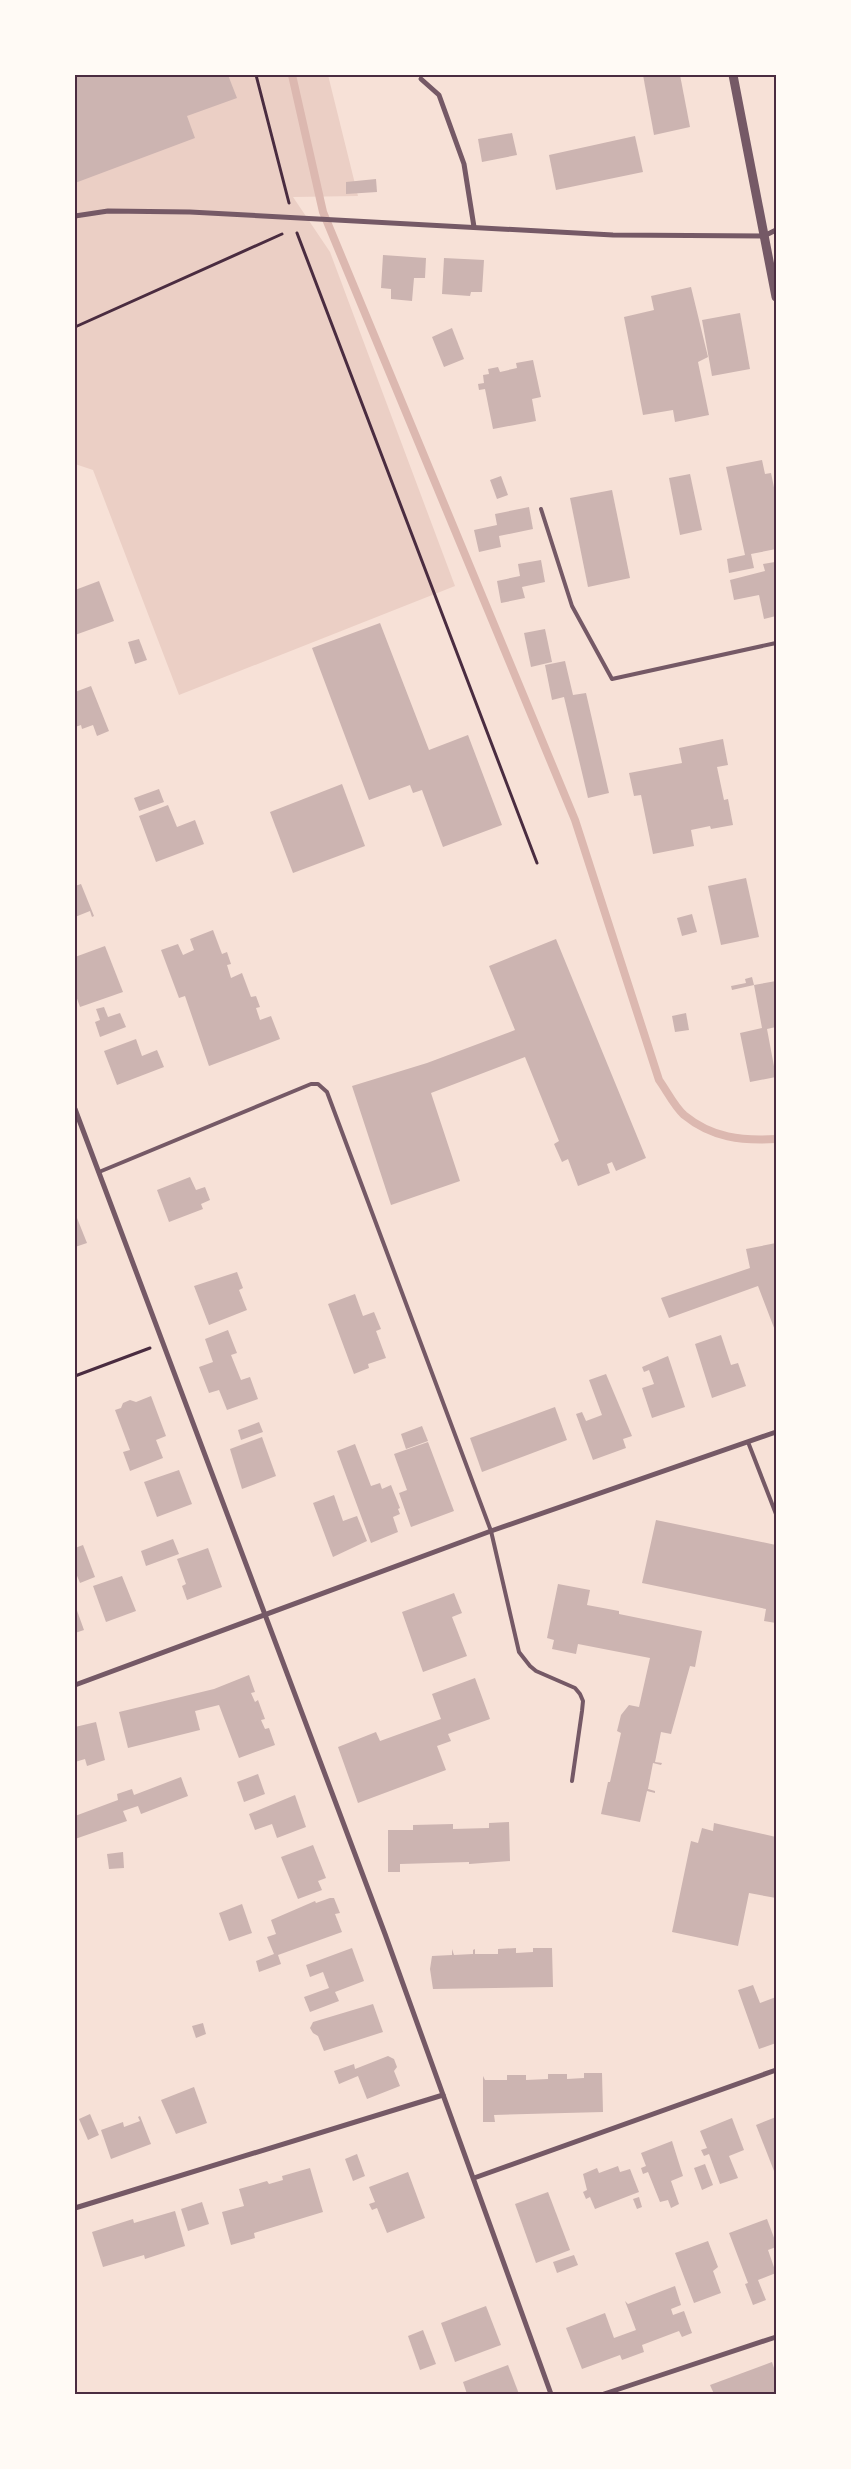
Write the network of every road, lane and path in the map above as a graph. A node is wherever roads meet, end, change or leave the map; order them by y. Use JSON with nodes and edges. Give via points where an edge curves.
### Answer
{"nodes":[{"id":1,"x":256,"y":75,"type":"edge"},
{"id":2,"x":733,"y":75,"type":"edge"},
{"id":3,"x":419,"y":77,"type":"edge"},
{"id":4,"x":75,"y":216,"type":"edge"},
{"id":5,"x":293,"y":218,"type":"junction"},
{"id":6,"x":474,"y":227,"type":"junction"},
{"id":7,"x":296,"y":228,"type":"junction"},
{"id":8,"x":776,"y":230,"type":"edge"},
{"id":9,"x":764,"y":236,"type":"junction"},
{"id":10,"x":776,"y":297,"type":"edge"},
{"id":11,"x":75,"y":327,"type":"edge"},
{"id":12,"x":541,"y":509,"type":"dead end"},
{"id":13,"x":776,"y":643,"type":"edge"},
{"id":14,"x":537,"y":863,"type":"dead end"},
{"id":15,"x":75,"y":1109,"type":"edge"},
{"id":16,"x":99,"y":1172,"type":"junction"},
{"id":17,"x":164,"y":1343,"type":"junction"},
{"id":18,"x":75,"y":1376,"type":"edge"},
{"id":19,"x":776,"y":1432,"type":"edge"},
{"id":20,"x":748,"y":1442,"type":"junction"},
{"id":21,"x":776,"y":1514,"type":"edge"},
{"id":22,"x":491,"y":1531,"type":"junction"},
{"id":23,"x":264,"y":1615,"type":"junction"},
{"id":24,"x":75,"y":1685,"type":"edge"},
{"id":25,"x":572,"y":1781,"type":"dead end"},
{"id":26,"x":776,"y":2070,"type":"edge"},
{"id":27,"x":444,"y":2095,"type":"junction"},
{"id":28,"x":474,"y":2178,"type":"junction"},
{"id":29,"x":75,"y":2208,"type":"edge"},
{"id":30,"x":776,"y":2337,"type":"edge"},
{"id":31,"x":552,"y":2394,"type":"edge"},
{"id":32,"x":604,"y":2394,"type":"edge"}],
"edges":[{"from":1,"to":5,"type":"path"},
{"from":2,"to":9,"type":"street"},
{"from":3,"to":6,"type":"street","via":[[439,95],[464,164]]},
{"from":4,"to":5,"type":"street","via":[[108,211]]},
{"from":5,"to":6,"type":"street"},
{"from":5,"to":7,"type":"path"},
{"from":6,"to":9,"type":"street","via":[[613,235]]},
{"from":7,"to":11,"type":"path"},
{"from":7,"to":14,"type":"path"},
{"from":8,"to":9,"type":"street"},
{"from":9,"to":10,"type":"street"},
{"from":12,"to":13,"type":"lane","via":[[572,606],[612,679]]},
{"from":15,"to":16,"type":"street"},
{"from":16,"to":17,"type":"street"},
{"from":16,"to":22,"type":"lane","via":[[311,1084],[322,1086],[327,1092]]},
{"from":17,"to":18,"type":"path"},
{"from":17,"to":23,"type":"street"},
{"from":19,"to":20,"type":"street"},
{"from":20,"to":21,"type":"lane"},
{"from":20,"to":22,"type":"street"},
{"from":22,"to":23,"type":"street"},
{"from":22,"to":25,"type":"lane","via":[[519,1652],[536,1671],[575,1688],[582,1701]]},
{"from":23,"to":24,"type":"street"},
{"from":23,"to":27,"type":"street"},
{"from":26,"to":28,"type":"street"},
{"from":27,"to":28,"type":"street"},
{"from":27,"to":29,"type":"street"},
{"from":28,"to":31,"type":"street"},
{"from":30,"to":32,"type":"street"}]}
